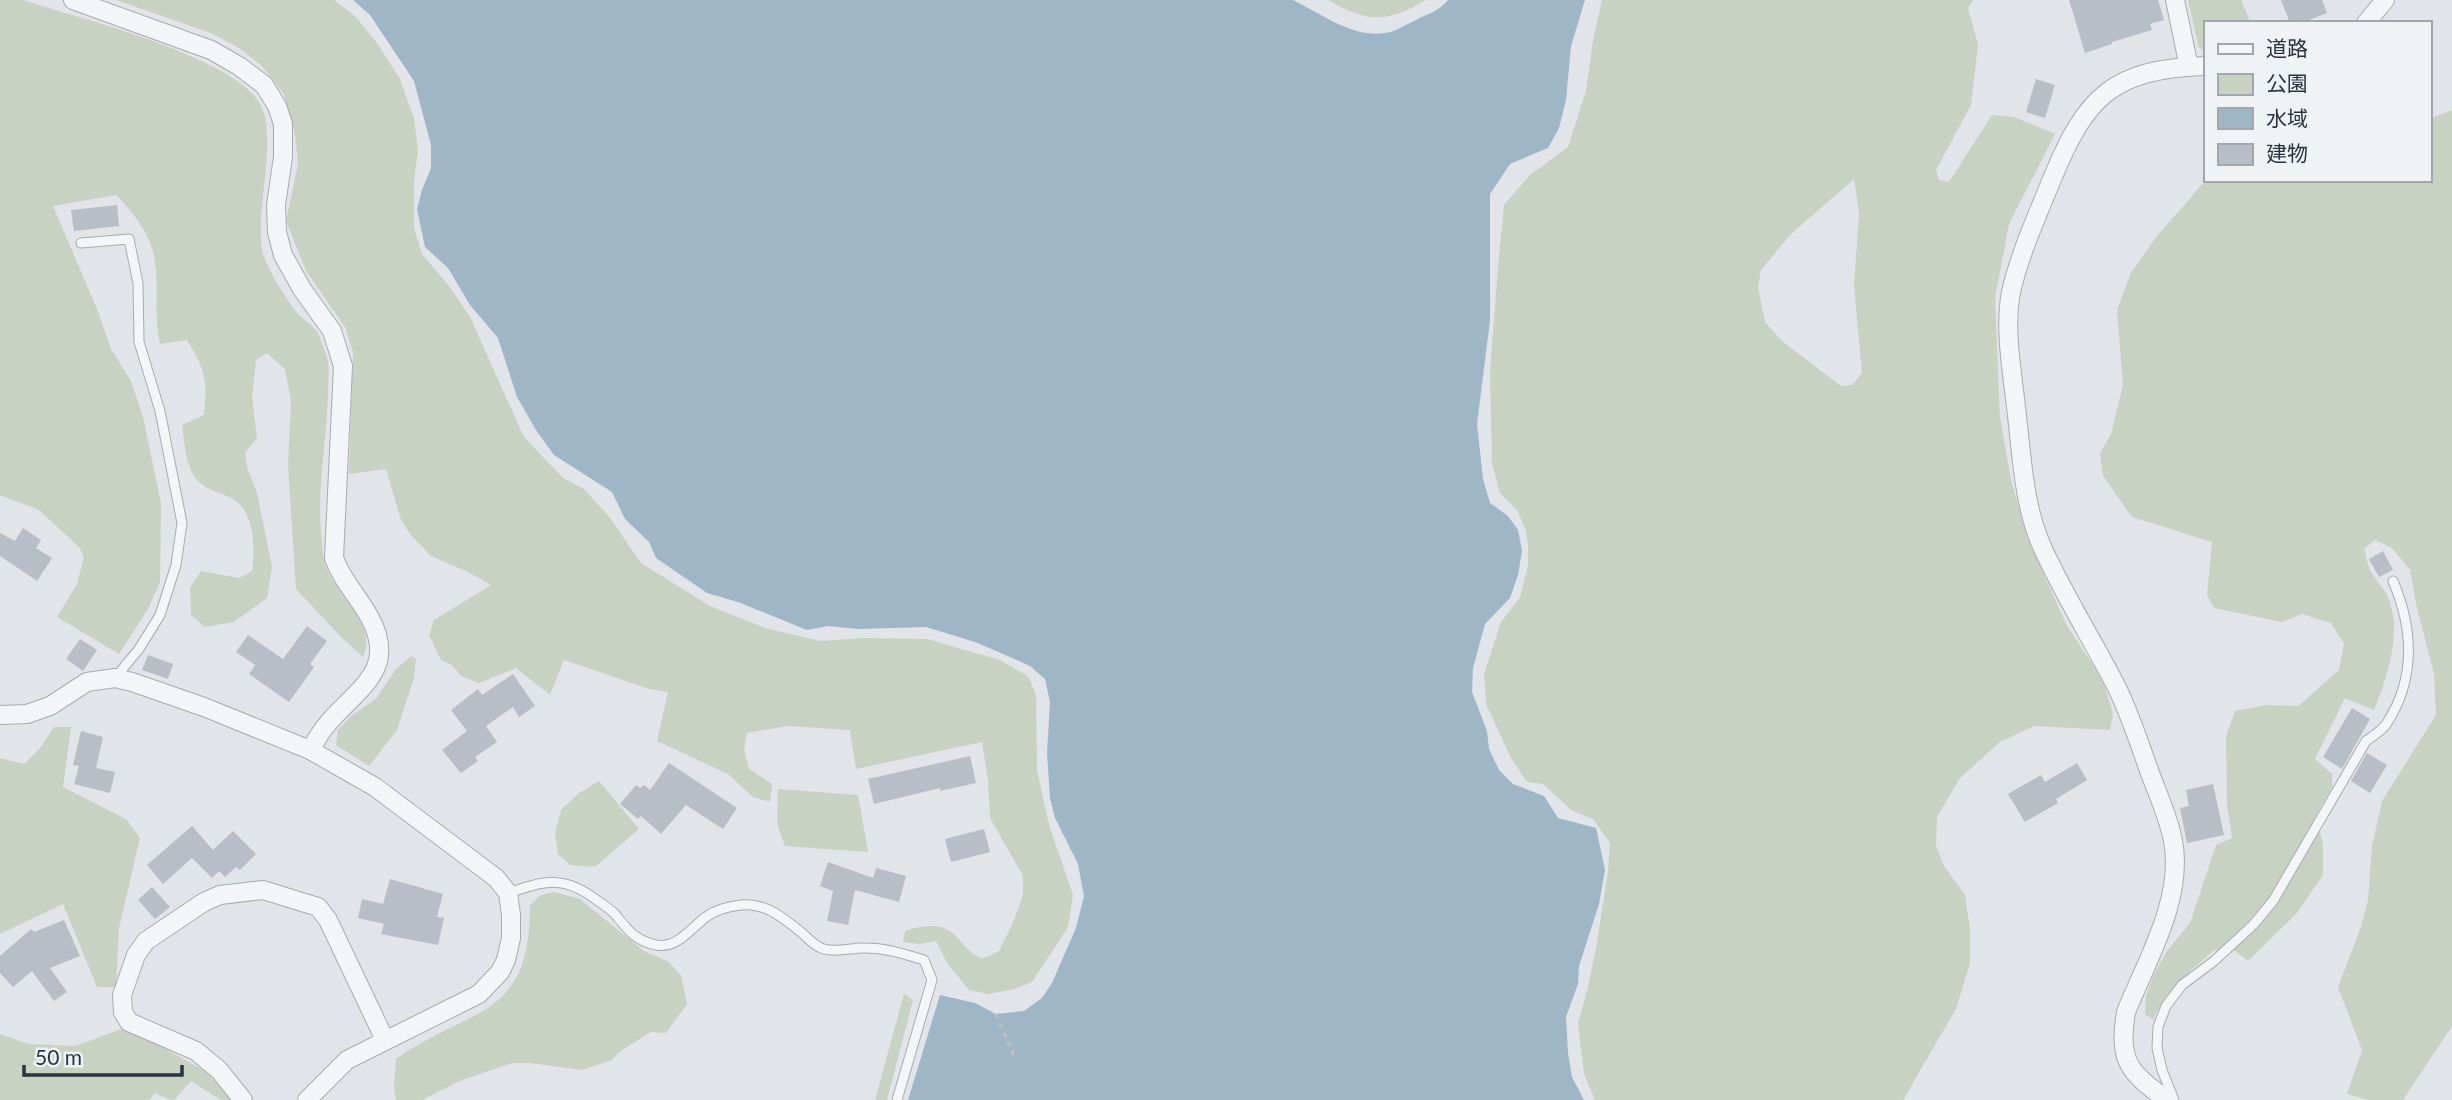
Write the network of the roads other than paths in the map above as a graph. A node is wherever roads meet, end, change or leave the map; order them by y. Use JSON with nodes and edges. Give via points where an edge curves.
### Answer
{"nodes":[{"id":1,"x":73,"y":0,"type":"edge"},
{"id":2,"x":2175,"y":0,"type":"edge"},
{"id":3,"x":2385,"y":0,"type":"edge"},
{"id":4,"x":2368,"y":21,"type":"edge"},
{"id":5,"x":2197,"y":66,"type":"edge"},
{"id":6,"x":81,"y":243,"type":"dead end"},
{"id":7,"x":2393,"y":581,"type":"dead end"},
{"id":8,"x":115,"y":678,"type":"junction"},
{"id":9,"x":0,"y":715,"type":"edge"},
{"id":10,"x":310,"y":750,"type":"junction"},
{"id":11,"x":508,"y":893,"type":"junction"},
{"id":12,"x":385,"y":1040,"type":"junction"},
{"id":13,"x":243,"y":1100,"type":"edge"},
{"id":14,"x":307,"y":1100,"type":"edge"},
{"id":15,"x":897,"y":1100,"type":"edge"},
{"id":16,"x":2167,"y":1100,"type":"edge"},
{"id":17,"x":2174,"y":1100,"type":"edge"}],
"edges":[{"from":1,"to":10,"type":"street","via":[[211,50],[239,66],[264,85],[283,124],[277,232],[283,255],[332,331],[343,366],[334,558],[370,617],[381,646],[377,668]]},
{"from":2,"to":5,"type":"street"},
{"from":3,"to":4,"type":"street"},
{"from":5,"to":16,"type":"street","via":[[2132,78],[2091,104],[2062,156],[2021,260],[2008,323],[2033,525],[2115,684],[2173,839],[2173,894],[2123,1030],[2130,1067]]},
{"from":6,"to":8,"type":"lane","via":[[128,239],[138,283],[139,342],[160,411],[182,523],[176,565],[160,615]]},
{"from":7,"to":17,"type":"lane","via":[[2405,608],[2408,633],[2409,665],[2400,695],[2386,726],[2366,741],[2273,901],[2253,925],[2182,985],[2166,1006],[2157,1048]]},
{"from":8,"to":9,"type":"street","via":[[87,682],[50,706],[27,714]]},
{"from":8,"to":10,"type":"street","via":[[204,707]]},
{"from":10,"to":11,"type":"street","via":[[376,787],[477,862]]},
{"from":11,"to":12,"type":"street","via":[[511,939],[500,972],[478,994]]},
{"from":11,"to":15,"type":"lane","via":[[560,881],[585,891],[614,912],[639,939],[658,945],[672,943],[723,909],[756,905],[781,916],[824,949],[886,948],[924,960],[932,980]]},
{"from":12,"to":13,"type":"street","via":[[318,906],[263,890],[220,895],[146,941],[122,995],[123,1013],[129,1022],[196,1051]]},
{"from":12,"to":14,"type":"street","via":[[347,1060]]}]}
